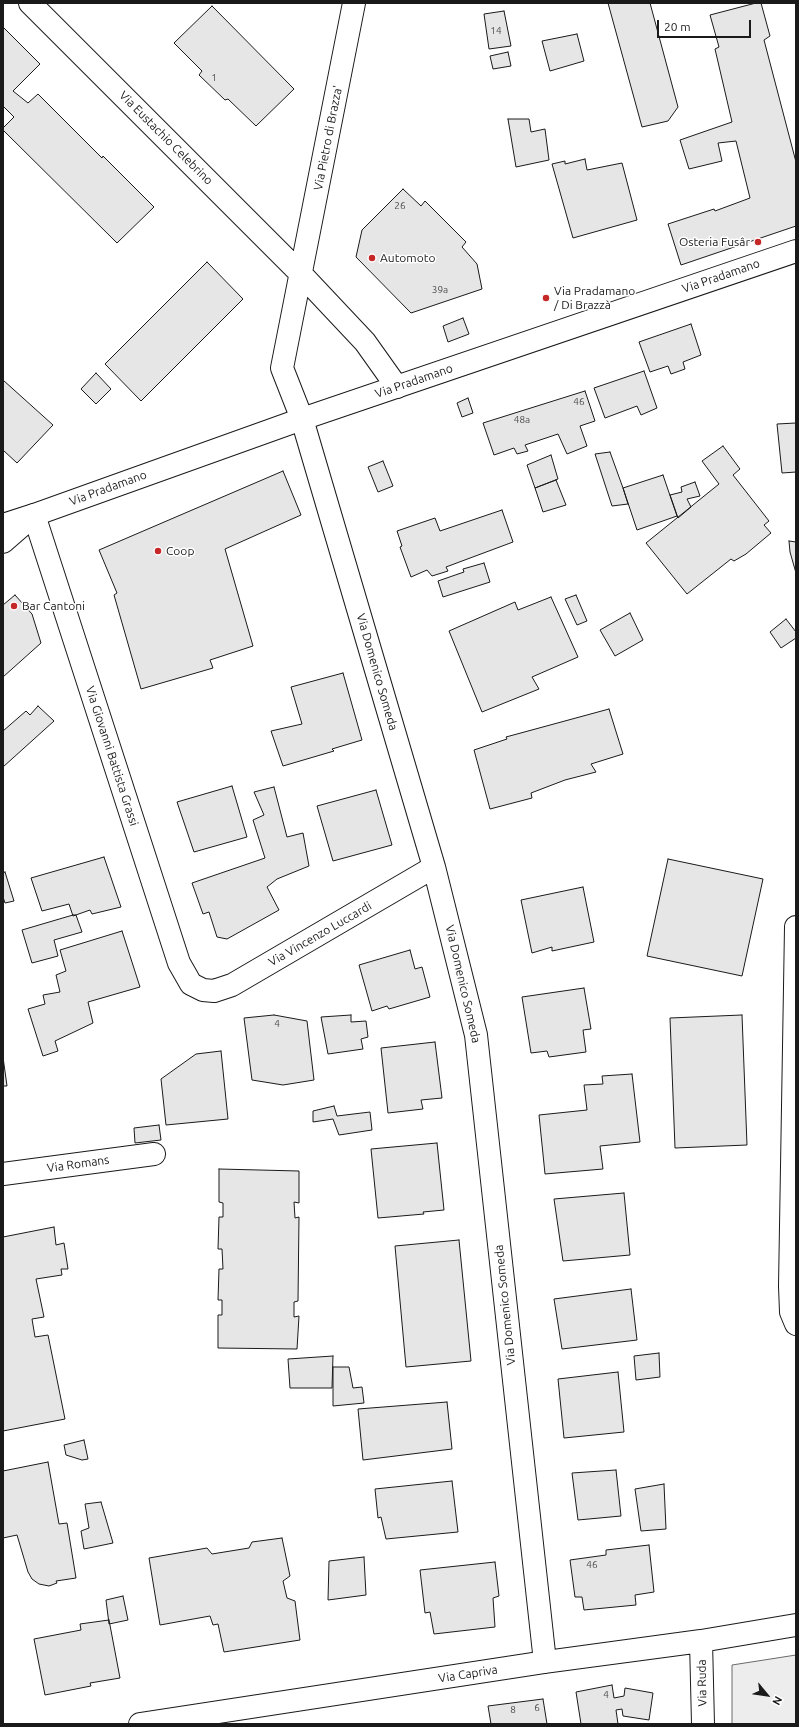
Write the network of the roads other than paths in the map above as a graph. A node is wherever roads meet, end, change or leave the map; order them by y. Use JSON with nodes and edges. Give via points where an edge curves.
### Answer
{"nodes":[{"id":1,"x":30,"y":3,"type":"edge"},
{"id":2,"x":354,"y":3,"type":"edge"},
{"id":3,"x":796,"y":250,"type":"edge"},
{"id":4,"x":301,"y":274,"type":"junction"},
{"id":5,"x":397,"y":387,"type":"junction"},
{"id":6,"x":302,"y":419,"type":"junction"},
{"id":7,"x":34,"y":515,"type":"junction"},
{"id":8,"x":3,"y":526,"type":"edge"},
{"id":9,"x":3,"y":542,"type":"edge"},
{"id":10,"x":434,"y":867,"type":"junction"},
{"id":11,"x":796,"y":927,"type":"edge"},
{"id":12,"x":203,"y":990,"type":"joint"},
{"id":13,"x":154,"y":1154,"type":"dead end"},
{"id":14,"x":3,"y":1174,"type":"edge"},
{"id":15,"x":796,"y":1324,"type":"edge"},
{"id":16,"x":796,"y":1625,"type":"edge"},
{"id":17,"x":702,"y":1641,"type":"junction"},
{"id":18,"x":545,"y":1662,"type":"junction"},
{"id":19,"x":140,"y":1724,"type":"edge"},
{"id":20,"x":703,"y":1724,"type":"edge"}],
"edges":[{"from":1,"to":4,"type":"street","name":"Via Eustachio Celebrino"},
{"from":2,"to":4,"type":"street","name":"Via Pietro di Brazza'"},
{"from":3,"to":5,"type":"street","name":"Via Pradamano"},
{"from":4,"to":5,"type":"street","via":[[365,342]]},
{"from":4,"to":6,"type":"street","name":"Via Pietro di Brazza'","via":[[282,368]]},
{"from":5,"to":6,"type":"street","name":"Via Pradamano"},
{"from":6,"to":7,"type":"street","name":"Via Pradamano"},
{"from":6,"to":10,"type":"street","name":"Via Domenico Someda"},
{"from":7,"to":8,"type":"street","name":"Via Pradamano"},
{"from":7,"to":9,"type":"street"},
{"from":7,"to":12,"type":"street","name":"Via Giovanni Battista Grassi","via":[[179,963],[192,984]]},
{"from":10,"to":12,"type":"street","name":"Via Vincenzo Luccardi","via":[[232,985],[214,991]]},
{"from":10,"to":18,"type":"street","name":"Via Domenico Someda","via":[[476,1035]]},
{"from":11,"to":15,"type":"street","via":[[790,1286],[791,1312]]},
{"from":13,"to":14,"type":"street","name":"Via Romans"},
{"from":16,"to":17,"type":"street","name":"Via Capriva"},
{"from":17,"to":18,"type":"street","name":"Via Capriva"},
{"from":17,"to":20,"type":"street","name":"Via Ruda"},
{"from":18,"to":19,"type":"street","name":"Via Capriva"}]}
